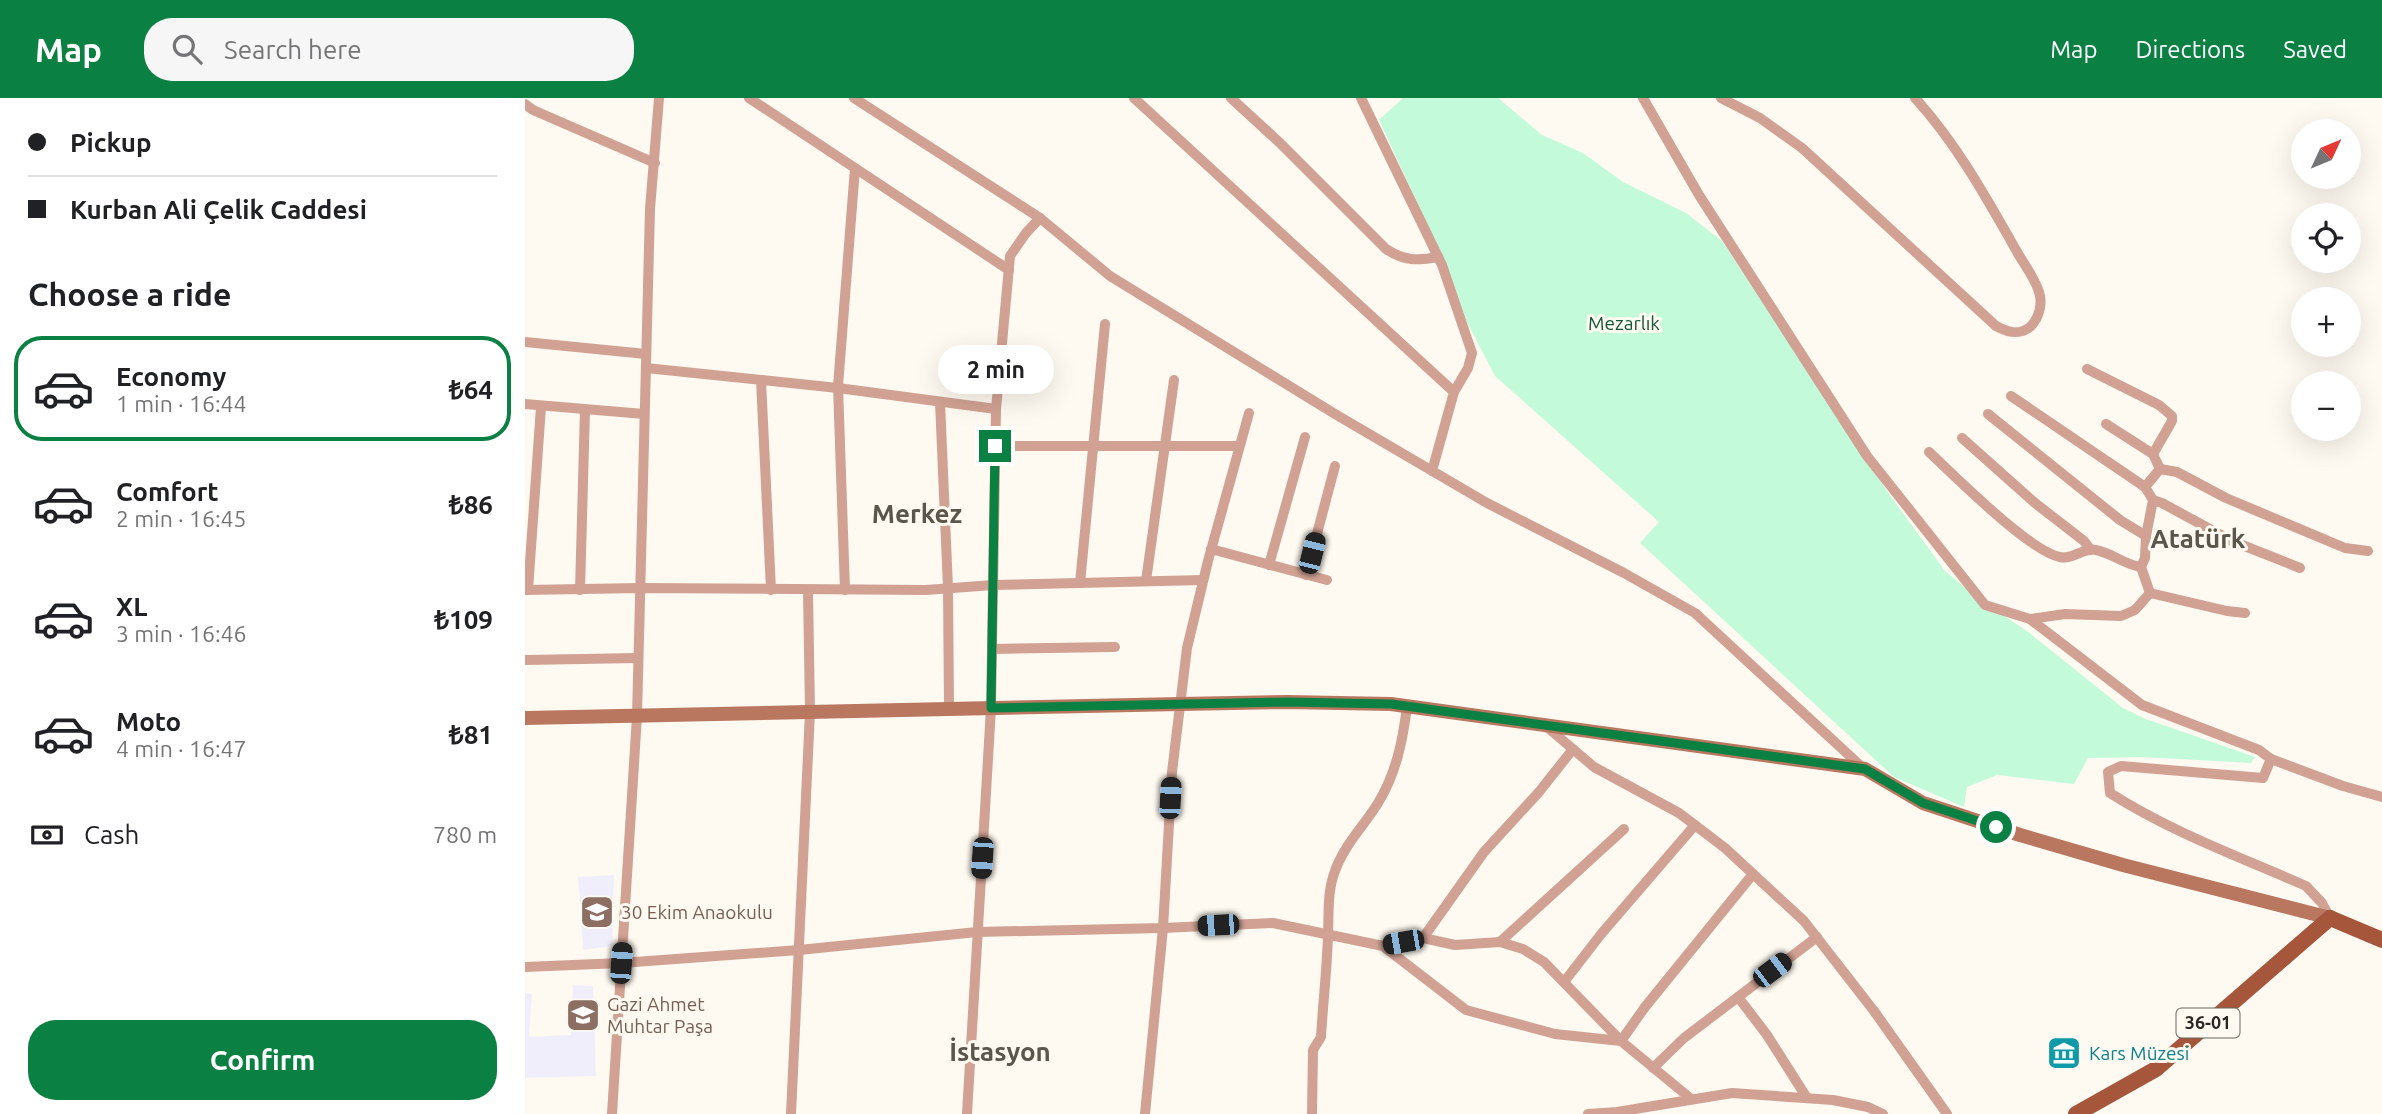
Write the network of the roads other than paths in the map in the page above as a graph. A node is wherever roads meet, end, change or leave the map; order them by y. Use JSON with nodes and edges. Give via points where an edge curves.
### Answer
{"nodes":[{"id":1,"x":659,"y":98,"type":"edge"},
{"id":2,"x":749,"y":98,"type":"edge"},
{"id":3,"x":854,"y":98,"type":"edge"},
{"id":4,"x":1134,"y":98,"type":"edge"},
{"id":5,"x":1231,"y":98,"type":"edge"},
{"id":6,"x":1361,"y":98,"type":"edge"},
{"id":7,"x":1643,"y":98,"type":"edge"},
{"id":8,"x":1721,"y":98,"type":"edge"},
{"id":9,"x":1915,"y":98,"type":"edge"},
{"id":10,"x":525,"y":104,"type":"edge"},
{"id":11,"x":655,"y":163,"type":"junction"},
{"id":12,"x":855,"y":168,"type":"junction"},
{"id":13,"x":1040,"y":218,"type":"junction"},
{"id":14,"x":1438,"y":257,"type":"junction"},
{"id":15,"x":1009,"y":270,"type":"junction"},
{"id":16,"x":1105,"y":324,"type":"dead end"},
{"id":17,"x":525,"y":342,"type":"edge"},
{"id":18,"x":646,"y":354,"type":"junction"},
{"id":19,"x":646,"y":368,"type":"junction"},
{"id":20,"x":2087,"y":369,"type":"dead end"},
{"id":21,"x":761,"y":380,"type":"junction"},
{"id":22,"x":1174,"y":380,"type":"dead end"},
{"id":23,"x":838,"y":388,"type":"junction"},
{"id":24,"x":1454,"y":392,"type":"junction"},
{"id":25,"x":2011,"y":396,"type":"dead end"},
{"id":26,"x":940,"y":402,"type":"junction"},
{"id":27,"x":525,"y":404,"type":"edge"},
{"id":28,"x":541,"y":407,"type":"junction"},
{"id":29,"x":996,"y":409,"type":"junction"},
{"id":30,"x":585,"y":410,"type":"junction"},
{"id":31,"x":1249,"y":413,"type":"dead end"},
{"id":32,"x":645,"y":414,"type":"junction"},
{"id":33,"x":1988,"y":414,"type":"dead end"},
{"id":34,"x":2106,"y":424,"type":"dead end"},
{"id":35,"x":1305,"y":437,"type":"dead end"},
{"id":36,"x":1962,"y":438,"type":"dead end"},
{"id":37,"x":995,"y":446,"type":"junction"},
{"id":38,"x":1092,"y":446,"type":"junction"},
{"id":39,"x":1166,"y":446,"type":"junction"},
{"id":40,"x":1239,"y":446,"type":"junction"},
{"id":41,"x":1929,"y":452,"type":"dead end"},
{"id":42,"x":2153,"y":454,"type":"junction"},
{"id":43,"x":1335,"y":466,"type":"dead end"},
{"id":44,"x":2160,"y":469,"type":"junction"},
{"id":45,"x":1432,"y":471,"type":"junction"},
{"id":46,"x":2145,"y":487,"type":"junction"},
{"id":47,"x":2153,"y":500,"type":"junction"},
{"id":48,"x":2146,"y":536,"type":"junction"},
{"id":49,"x":2090,"y":548,"type":"junction"},
{"id":50,"x":1211,"y":550,"type":"junction"},
{"id":51,"x":2368,"y":551,"type":"dead end"},
{"id":52,"x":1269,"y":565,"type":"junction"},
{"id":53,"x":2141,"y":568,"type":"junction"},
{"id":54,"x":2300,"y":568,"type":"dead end"},
{"id":55,"x":1306,"y":575,"type":"junction"},
{"id":56,"x":1203,"y":580,"type":"junction"},
{"id":57,"x":1327,"y":580,"type":"dead end"},
{"id":58,"x":1146,"y":581,"type":"junction"},
{"id":59,"x":1080,"y":583,"type":"junction"},
{"id":60,"x":993,"y":584,"type":"junction"},
{"id":61,"x":640,"y":587,"type":"junction"},
{"id":62,"x":949,"y":588,"type":"junction"},
{"id":63,"x":527,"y":590,"type":"edge"},
{"id":64,"x":580,"y":590,"type":"junction"},
{"id":65,"x":771,"y":590,"type":"junction"},
{"id":66,"x":845,"y":590,"type":"junction"},
{"id":67,"x":808,"y":591,"type":"junction"},
{"id":68,"x":2150,"y":593,"type":"junction"},
{"id":69,"x":2245,"y":613,"type":"dead end"},
{"id":70,"x":2030,"y":619,"type":"junction"},
{"id":71,"x":1115,"y":647,"type":"dead end"},
{"id":72,"x":992,"y":649,"type":"junction"},
{"id":73,"x":638,"y":657,"type":"junction"},
{"id":74,"x":525,"y":660,"type":"edge"},
{"id":75,"x":1180,"y":704,"type":"junction"},
{"id":76,"x":1407,"y":706,"type":"junction"},
{"id":77,"x":991,"y":708,"type":"junction"},
{"id":78,"x":949,"y":709,"type":"junction"},
{"id":79,"x":810,"y":712,"type":"junction"},
{"id":80,"x":637,"y":716,"type":"junction"},
{"id":81,"x":525,"y":718,"type":"edge"},
{"id":82,"x":1544,"y":724,"type":"junction"},
{"id":83,"x":1573,"y":749,"type":"junction"},
{"id":84,"x":2271,"y":759,"type":"junction"},
{"id":85,"x":1865,"y":769,"type":"junction"},
{"id":86,"x":2382,"y":797,"type":"edge"},
{"id":87,"x":1695,"y":825,"type":"junction"},
{"id":88,"x":1624,"y":829,"type":"dead end"},
{"id":89,"x":1753,"y":874,"type":"junction"},
{"id":90,"x":2330,"y":918,"type":"junction"},
{"id":91,"x":1163,"y":928,"type":"junction"},
{"id":92,"x":2382,"y":929,"type":"edge"},
{"id":93,"x":977,"y":932,"type":"junction"},
{"id":94,"x":1328,"y":934,"type":"junction"},
{"id":95,"x":1817,"y":937,"type":"junction"},
{"id":96,"x":1423,"y":938,"type":"junction"},
{"id":97,"x":2382,"y":940,"type":"edge"},
{"id":98,"x":1500,"y":942,"type":"junction"},
{"id":99,"x":1383,"y":946,"type":"junction"},
{"id":100,"x":799,"y":950,"type":"junction"},
{"id":101,"x":621,"y":963,"type":"junction"},
{"id":102,"x":525,"y":967,"type":"edge"},
{"id":103,"x":1564,"y":982,"type":"junction"},
{"id":104,"x":1738,"y":997,"type":"junction"},
{"id":105,"x":1621,"y":1041,"type":"junction"},
{"id":106,"x":1653,"y":1068,"type":"junction"},
{"id":107,"x":1689,"y":1098,"type":"junction"},
{"id":108,"x":1807,"y":1098,"type":"junction"},
{"id":109,"x":611,"y":1114,"type":"edge"},
{"id":110,"x":791,"y":1114,"type":"edge"},
{"id":111,"x":967,"y":1114,"type":"edge"},
{"id":112,"x":1145,"y":1114,"type":"edge"},
{"id":113,"x":1312,"y":1114,"type":"edge"},
{"id":114,"x":1588,"y":1114,"type":"edge"},
{"id":115,"x":1883,"y":1114,"type":"edge"},
{"id":116,"x":1947,"y":1114,"type":"edge"},
{"id":117,"x":2076,"y":1114,"type":"edge"}],
"edges":[{"from":1,"to":11,"type":"street"},
{"from":2,"to":12,"type":"street"},
{"from":3,"to":13,"type":"street"},
{"from":4,"to":24,"type":"street"},
{"from":5,"to":14,"type":"street","via":[[1386,249],[1417,261]]},
{"from":6,"to":14,"type":"street"},
{"from":7,"to":70,"type":"street","via":[[1867,456],[1986,605]]},
{"from":8,"to":9,"type":"street","via":[[1761,118],[1802,148],[1996,326],[2006,332],[2022,331],[2036,320],[2039,291],[1991,205]]},
{"from":10,"to":11,"type":"street"},
{"from":11,"to":18,"type":"street"},
{"from":12,"to":15,"type":"street"},
{"from":12,"to":23,"type":"street"},
{"from":13,"to":15,"type":"street","via":[[1010,256]]},
{"from":13,"to":45,"type":"street","via":[[1110,276]]},
{"from":14,"to":24,"type":"street","via":[[1472,353]]},
{"from":15,"to":29,"type":"street"},
{"from":16,"to":38,"type":"street"},
{"from":17,"to":18,"type":"street"},
{"from":18,"to":19,"type":"street"},
{"from":19,"to":21,"type":"street"},
{"from":19,"to":32,"type":"street"},
{"from":20,"to":42,"type":"street","via":[[2172,416]]},
{"from":21,"to":23,"type":"street"},
{"from":21,"to":65,"type":"street"},
{"from":22,"to":39,"type":"street"},
{"from":23,"to":26,"type":"street"},
{"from":23,"to":66,"type":"street"},
{"from":24,"to":45,"type":"street"},
{"from":25,"to":46,"type":"street"},
{"from":26,"to":29,"type":"street"},
{"from":26,"to":62,"type":"street"},
{"from":27,"to":28,"type":"street"},
{"from":28,"to":30,"type":"street"},
{"from":28,"to":63,"type":"street"},
{"from":29,"to":37,"type":"street"},
{"from":30,"to":32,"type":"street"},
{"from":30,"to":64,"type":"street"},
{"from":31,"to":40,"type":"street"},
{"from":32,"to":61,"type":"street"},
{"from":33,"to":48,"type":"street"},
{"from":34,"to":42,"type":"street"},
{"from":35,"to":52,"type":"street"},
{"from":36,"to":49,"type":"street"},
{"from":37,"to":38,"type":"street"},
{"from":37,"to":60,"type":"street"},
{"from":38,"to":39,"type":"street"},
{"from":38,"to":59,"type":"street"},
{"from":39,"to":40,"type":"street"},
{"from":39,"to":58,"type":"street"},
{"from":40,"to":50,"type":"street"},
{"from":41,"to":49,"type":"street","via":[[2023,537],[2057,557],[2072,558]]},
{"from":42,"to":44,"type":"street"},
{"from":43,"to":55,"type":"street"},
{"from":44,"to":46,"type":"street"},
{"from":44,"to":51,"type":"street","via":[[2177,472],[2226,498],[2346,548]]},
{"from":45,"to":85,"type":"street","via":[[1695,613]]},
{"from":46,"to":47,"type":"street"},
{"from":47,"to":48,"type":"street"},
{"from":47,"to":54,"type":"street","via":[[2232,541]]},
{"from":48,"to":53,"type":"street"},
{"from":49,"to":53,"type":"street"},
{"from":50,"to":52,"type":"street"},
{"from":50,"to":56,"type":"street"},
{"from":52,"to":55,"type":"street"},
{"from":53,"to":68,"type":"street"},
{"from":55,"to":57,"type":"street"},
{"from":56,"to":58,"type":"street"},
{"from":56,"to":75,"type":"street"},
{"from":58,"to":59,"type":"street"},
{"from":59,"to":60,"type":"street"},
{"from":60,"to":62,"type":"street"},
{"from":60,"to":72,"type":"street"},
{"from":61,"to":64,"type":"street"},
{"from":61,"to":65,"type":"street"},
{"from":61,"to":73,"type":"street"},
{"from":62,"to":66,"type":"street"},
{"from":62,"to":78,"type":"street"},
{"from":63,"to":64,"type":"street"},
{"from":65,"to":67,"type":"street"},
{"from":66,"to":67,"type":"street"},
{"from":67,"to":79,"type":"street"},
{"from":68,"to":69,"type":"street"},
{"from":68,"to":70,"type":"street","via":[[2135,610],[2121,615],[2064,614]]},
{"from":70,"to":84,"type":"street","via":[[2142,705],[2259,750]]},
{"from":71,"to":72,"type":"street"},
{"from":72,"to":77,"type":"street"},
{"from":73,"to":74,"type":"street"},
{"from":73,"to":80,"type":"street"},
{"from":75,"to":76,"type":"main road"},
{"from":75,"to":77,"type":"main road"},
{"from":75,"to":91,"type":"street"},
{"from":76,"to":82,"type":"main road"},
{"from":76,"to":94,"type":"street","via":[[1403,739],[1387,786],[1334,872]]},
{"from":77,"to":78,"type":"main road"},
{"from":77,"to":93,"type":"street"},
{"from":78,"to":79,"type":"main road"},
{"from":79,"to":80,"type":"main road"},
{"from":79,"to":100,"type":"street"},
{"from":80,"to":81,"type":"main road"},
{"from":80,"to":101,"type":"street"},
{"from":82,"to":83,"type":"street"},
{"from":82,"to":85,"type":"main road"},
{"from":83,"to":87,"type":"street","via":[[1594,767]]},
{"from":83,"to":96,"type":"street","via":[[1484,852]]},
{"from":84,"to":86,"type":"street"},
{"from":84,"to":90,"type":"street","via":[[2263,778],[2121,766],[2108,772],[2110,793],[2174,829],[2306,887]]},
{"from":85,"to":90,"type":"main road","via":[[1923,803],[2020,835]]},
{"from":87,"to":89,"type":"street"},
{"from":87,"to":103,"type":"street"},
{"from":88,"to":98,"type":"street"},
{"from":89,"to":95,"type":"street"},
{"from":89,"to":105,"type":"street"},
{"from":90,"to":92,"type":"main road"},
{"from":90,"to":97,"type":"main road"},
{"from":90,"to":117,"type":"main road","number":"36-01","via":[[2155,1069]]},
{"from":91,"to":93,"type":"street"},
{"from":91,"to":94,"type":"street","via":[[1273,923]]},
{"from":91,"to":112,"type":"street"},
{"from":93,"to":100,"type":"street"},
{"from":93,"to":111,"type":"street"},
{"from":94,"to":99,"type":"street"},
{"from":94,"to":113,"type":"street","via":[[1321,1037],[1313,1050]]},
{"from":95,"to":104,"type":"street"},
{"from":95,"to":116,"type":"street"},
{"from":96,"to":98,"type":"street","via":[[1455,945]]},
{"from":96,"to":99,"type":"street"},
{"from":98,"to":103,"type":"street","via":[[1544,962]]},
{"from":99,"to":105,"type":"street","via":[[1466,1010],[1555,1034]]},
{"from":100,"to":101,"type":"street"},
{"from":100,"to":110,"type":"street"},
{"from":101,"to":102,"type":"street"},
{"from":101,"to":109,"type":"street"},
{"from":103,"to":105,"type":"street"},
{"from":104,"to":106,"type":"street"},
{"from":104,"to":108,"type":"street"},
{"from":105,"to":106,"type":"street"},
{"from":106,"to":107,"type":"street"},
{"from":107,"to":108,"type":"street","via":[[1732,1093]]},
{"from":107,"to":114,"type":"street"},
{"from":108,"to":115,"type":"street","via":[[1868,1107]]}]}
